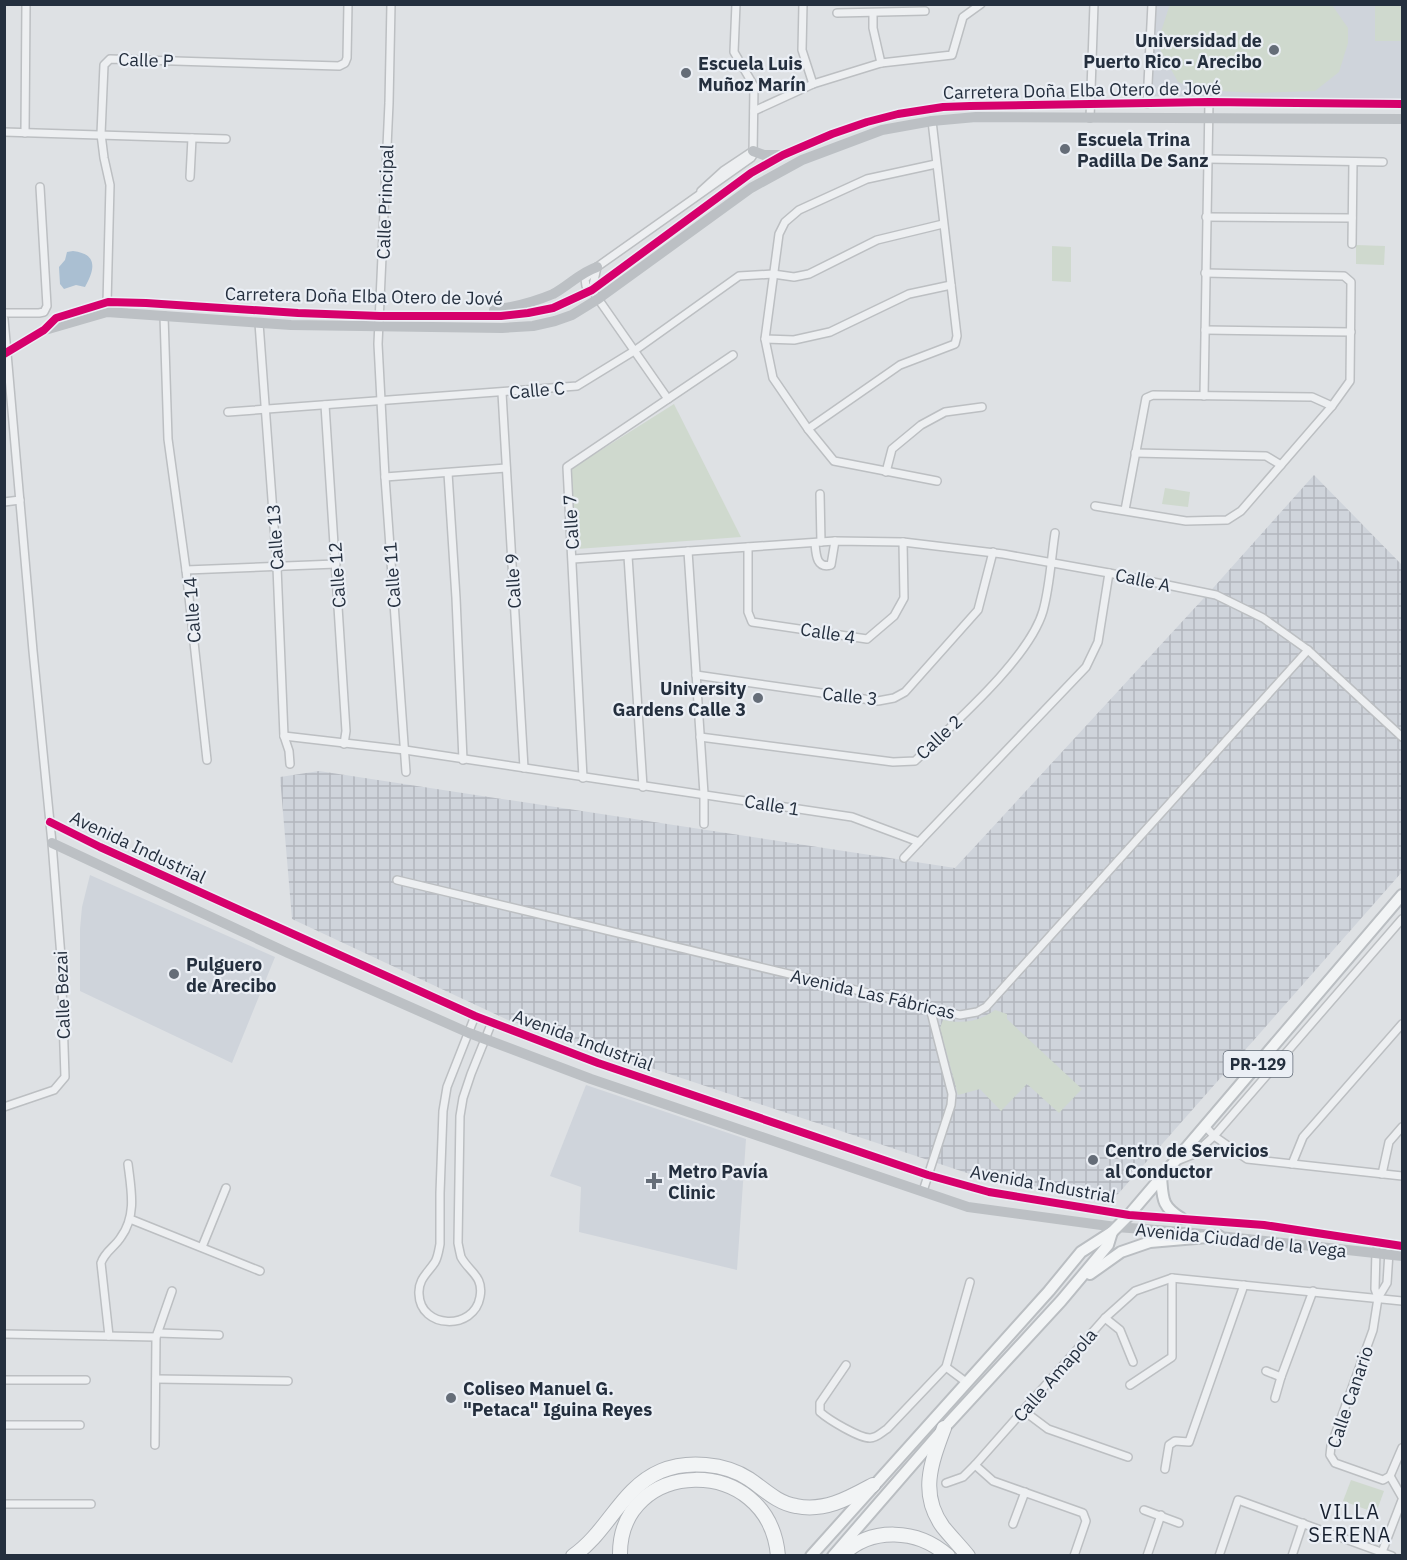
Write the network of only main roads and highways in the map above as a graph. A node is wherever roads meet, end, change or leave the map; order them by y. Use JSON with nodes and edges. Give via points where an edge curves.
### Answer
{"nodes":[{"id":1,"x":1402,"y":895,"type":"edge"},
{"id":2,"x":1161,"y":1177,"type":"junction"},
{"id":3,"x":1181,"y":1218,"type":"road end"},
{"id":4,"x":1114,"y":1230,"type":"junction"},
{"id":5,"x":1219,"y":1236,"type":"road end"},
{"id":6,"x":1061,"y":1301,"type":"junction"},
{"id":7,"x":944,"y":1428,"type":"junction"},
{"id":8,"x":873,"y":1485,"type":"junction"},
{"id":9,"x":573,"y":1556,"type":"edge"},
{"id":10,"x":620,"y":1556,"type":"edge"},
{"id":11,"x":778,"y":1556,"type":"edge"},
{"id":12,"x":811,"y":1556,"type":"edge"},
{"id":13,"x":833,"y":1556,"type":"edge"},
{"id":14,"x":842,"y":1556,"type":"edge"},
{"id":15,"x":948,"y":1556,"type":"edge"},
{"id":16,"x":968,"y":1556,"type":"edge"}],
"edges":[{"from":1,"to":2,"type":"main road","number":"PR-129"},
{"from":2,"to":3,"type":"main road","via":[[1164,1202],[1169,1211]]},
{"from":2,"to":4,"type":"main road","number":"PR-129"},
{"from":4,"to":6,"type":"main road","number":"PR-129","via":[[1108,1245]]},
{"from":4,"to":8,"type":"main road","number":"PR-129","via":[[1082,1252]]},
{"from":5,"to":6,"type":"main road","via":[[1150,1242],[1121,1252],[1091,1272]]},
{"from":6,"to":7,"type":"main road","number":"PR-129"},
{"from":7,"to":13,"type":"main road","number":"PR-129"},
{"from":7,"to":16,"type":"highway","via":[[931,1466],[929,1497],[938,1520]]},
{"from":8,"to":9,"type":"highway","via":[[837,1503],[796,1506],[773,1497],[728,1469],[691,1464],[667,1468],[633,1489],[602,1529]]},
{"from":8,"to":12,"type":"main road","number":"PR-129"},
{"from":10,"to":11,"type":"highway","via":[[627,1522],[639,1504],[663,1486],[689,1480],[729,1485],[752,1500],[769,1522]]},
{"from":14,"to":15,"type":"highway","via":[[862,1540],[887,1535],[926,1541]]}]}
